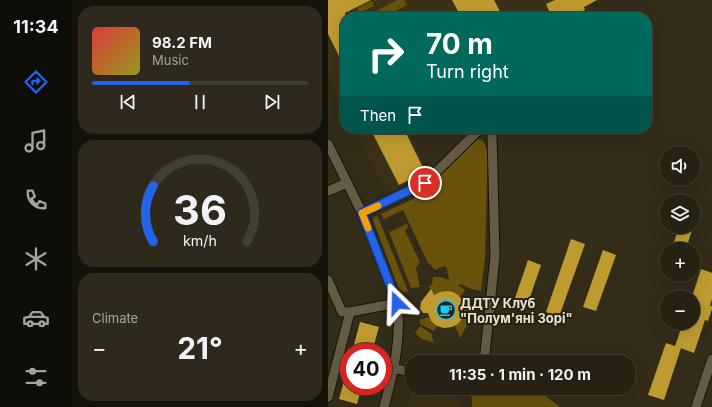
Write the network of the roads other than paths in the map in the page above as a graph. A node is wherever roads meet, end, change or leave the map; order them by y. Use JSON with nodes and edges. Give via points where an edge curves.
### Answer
{"nodes":[{"id":1,"x":475,"y":134,"type":"edge"},
{"id":2,"x":492,"y":134,"type":"edge"},
{"id":3,"x":328,"y":144,"type":"edge"},
{"id":4,"x":347,"y":183,"type":"junction"},
{"id":5,"x":328,"y":190,"type":"edge"},
{"id":6,"x":362,"y":213,"type":"junction"},
{"id":7,"x":328,"y":280,"type":"edge"},
{"id":8,"x":397,"y":303,"type":"junction"},
{"id":9,"x":350,"y":312,"type":"junction"},
{"id":10,"x":485,"y":355,"type":"edge"},
{"id":11,"x":712,"y":359,"type":"edge"},
{"id":12,"x":394,"y":368,"type":"junction"},
{"id":13,"x":405,"y":371,"type":"edge"},
{"id":14,"x":328,"y":397,"type":"edge"},
{"id":15,"x":384,"y":407,"type":"edge"},
{"id":16,"x":696,"y":407,"type":"edge"}],
"edges":[{"from":1,"to":6,"type":"street","via":[[425,183]]},
{"from":2,"to":10,"type":"street","via":[[495,256]]},
{"from":3,"to":4,"type":"street"},
{"from":4,"to":5,"type":"street"},
{"from":4,"to":6,"type":"street"},
{"from":6,"to":8,"type":"street"},
{"from":7,"to":9,"type":"street","via":[[342,312]]},
{"from":8,"to":9,"type":"street"},
{"from":8,"to":12,"type":"street","via":[[399,319]]},
{"from":9,"to":14,"type":"street"},
{"from":11,"to":16,"type":"street"},
{"from":12,"to":13,"type":"street"},
{"from":12,"to":15,"type":"street"}]}
